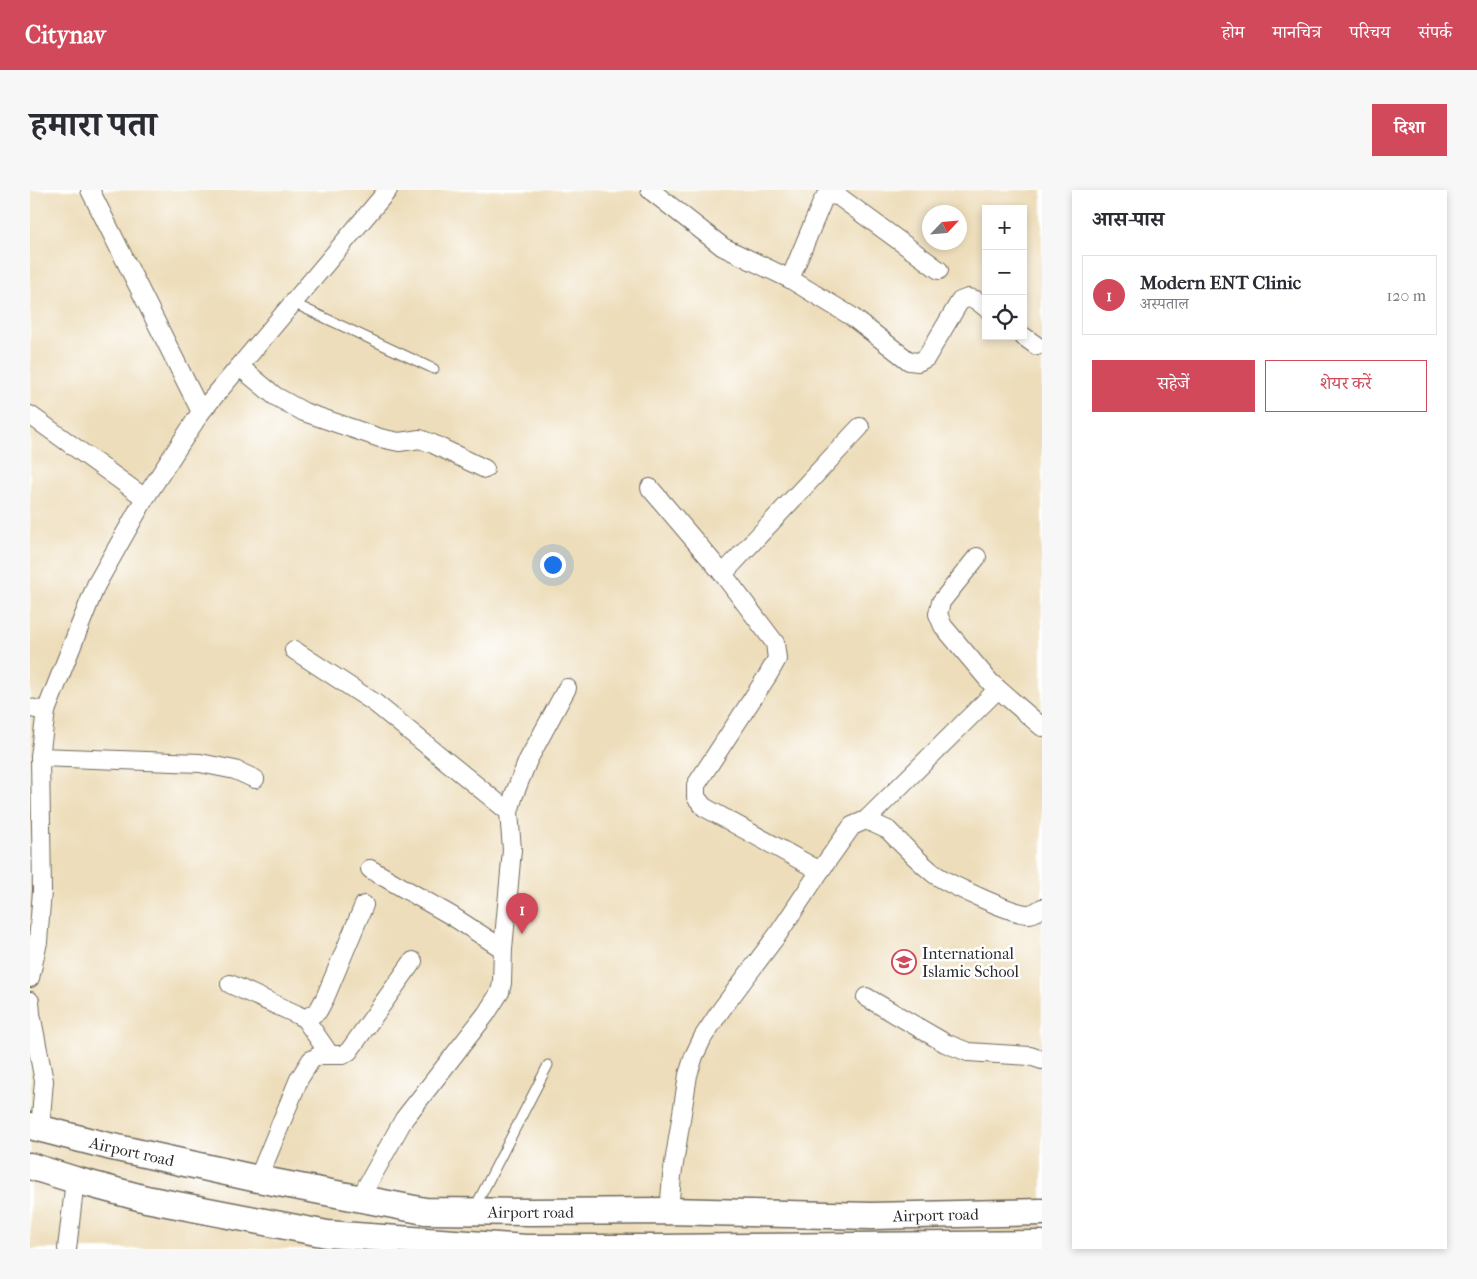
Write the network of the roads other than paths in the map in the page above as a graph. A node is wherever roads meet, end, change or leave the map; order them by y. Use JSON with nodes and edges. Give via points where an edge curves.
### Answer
{"nodes":[{"id":1,"x":90,"y":190,"type":"edge"},
{"id":2,"x":388,"y":190,"type":"edge"},
{"id":3,"x":650,"y":190,"type":"edge"},
{"id":4,"x":939,"y":270,"type":"dead end"},
{"id":5,"x":790,"y":279,"type":"junction"},
{"id":6,"x":293,"y":303,"type":"junction"},
{"id":7,"x":982,"y":305,"type":"edge"},
{"id":8,"x":240,"y":367,"type":"junction"},
{"id":9,"x":434,"y":369,"type":"dead end"},
{"id":10,"x":202,"y":412,"type":"junction"},
{"id":11,"x":30,"y":415,"type":"edge"},
{"id":12,"x":860,"y":427,"type":"dead end"},
{"id":13,"x":485,"y":469,"type":"dead end"},
{"id":14,"x":650,"y":488,"type":"dead end"},
{"id":15,"x":145,"y":498,"type":"junction"},
{"id":16,"x":977,"y":557,"type":"dead end"},
{"id":17,"x":723,"y":574,"type":"junction"},
{"id":18,"x":294,"y":650,"type":"dead end"},
{"id":19,"x":567,"y":688,"type":"dead end"},
{"id":20,"x":998,"y":689,"type":"junction"},
{"id":21,"x":38,"y":709,"type":"edge"},
{"id":22,"x":1042,"y":727,"type":"edge"},
{"id":23,"x":40,"y":757,"type":"junction"},
{"id":24,"x":255,"y":779,"type":"dead end"},
{"id":25,"x":509,"y":812,"type":"junction"},
{"id":26,"x":866,"y":820,"type":"junction"},
{"id":27,"x":370,"y":870,"type":"dead end"},
{"id":28,"x":820,"y":871,"type":"junction"},
{"id":29,"x":364,"y":905,"type":"dead end"},
{"id":30,"x":1042,"y":908,"type":"edge"},
{"id":31,"x":503,"y":949,"type":"junction"},
{"id":32,"x":413,"y":962,"type":"dead end"},
{"id":33,"x":30,"y":978,"type":"edge"},
{"id":34,"x":230,"y":984,"type":"dead end"},
{"id":35,"x":866,"y":997,"type":"dead end"},
{"id":36,"x":30,"y":1001,"type":"edge"},
{"id":37,"x":305,"y":1019,"type":"junction"},
{"id":38,"x":330,"y":1055,"type":"junction"},
{"id":39,"x":1042,"y":1060,"type":"edge"},
{"id":40,"x":548,"y":1066,"type":"dead end"},
{"id":41,"x":35,"y":1127,"type":"edge"},
{"id":42,"x":30,"y":1166,"type":"edge"},
{"id":43,"x":258,"y":1179,"type":"junction"},
{"id":44,"x":75,"y":1180,"type":"junction"},
{"id":45,"x":360,"y":1198,"type":"junction"},
{"id":46,"x":473,"y":1211,"type":"junction"},
{"id":47,"x":668,"y":1211,"type":"junction"},
{"id":48,"x":1042,"y":1212,"type":"edge"},
{"id":49,"x":872,"y":1216,"type":"junction"},
{"id":50,"x":405,"y":1244,"type":"edge"},
{"id":51,"x":1042,"y":1244,"type":"edge"},
{"id":52,"x":870,"y":1248,"type":"edge"},
{"id":53,"x":67,"y":1249,"type":"edge"},
{"id":54,"x":694,"y":1249,"type":"edge"}],
"edges":[{"from":1,"to":10,"type":"street"},
{"from":2,"to":6,"type":"street"},
{"from":3,"to":5,"type":"street","via":[[723,247]]},
{"from":4,"to":5,"type":"street","via":[[838,196],[828,195],[822,200]]},
{"from":5,"to":7,"type":"street","via":[[851,316],[909,362],[926,358],[960,301],[968,298]]},
{"from":6,"to":8,"type":"street"},
{"from":6,"to":9,"type":"lane"},
{"from":8,"to":10,"type":"street"},
{"from":8,"to":13,"type":"street","via":[[275,396],[304,412],[380,438],[399,442],[420,439]]},
{"from":10,"to":15,"type":"street"},
{"from":11,"to":15,"type":"street"},
{"from":12,"to":17,"type":"street"},
{"from":14,"to":17,"type":"street"},
{"from":15,"to":21,"type":"street","via":[[96,585]]},
{"from":16,"to":20,"type":"street","via":[[941,602],[938,614],[943,626]]},
{"from":17,"to":28,"type":"street","via":[[774,643],[777,659],[696,785],[696,797],[704,807]]},
{"from":18,"to":25,"type":"street","via":[[375,703]]},
{"from":19,"to":25,"type":"street","via":[[528,760]]},
{"from":20,"to":22,"type":"street"},
{"from":20,"to":26,"type":"street"},
{"from":21,"to":23,"type":"street"},
{"from":23,"to":24,"type":"street","via":[[200,763],[235,770]]},
{"from":23,"to":33,"type":"street","via":[[42,891],[38,942]]},
{"from":25,"to":31,"type":"street","via":[[512,850]]},
{"from":26,"to":28,"type":"street","via":[[852,826]]},
{"from":26,"to":30,"type":"street","via":[[888,830],[946,881],[1010,910],[1026,914]]},
{"from":27,"to":31,"type":"street"},
{"from":28,"to":47,"type":"street","via":[[721,1010],[694,1056],[688,1075]]},
{"from":29,"to":37,"type":"street","via":[[318,1011]]},
{"from":31,"to":45,"type":"street","via":[[502,983],[496,998],[404,1119]]},
{"from":32,"to":38,"type":"street","via":[[349,1051],[343,1055]]},
{"from":34,"to":37,"type":"street"},
{"from":35,"to":39,"type":"street","via":[[945,1043],[968,1052],[1030,1056]]},
{"from":36,"to":41,"type":"street","via":[[44,1081]]},
{"from":37,"to":38,"type":"street"},
{"from":38,"to":43,"type":"street","via":[[320,1055],[311,1060],[299,1079]]},
{"from":40,"to":46,"type":"lane"},
{"from":41,"to":43,"type":"main road","name":"Airport road"},
{"from":42,"to":44,"type":"main road"},
{"from":43,"to":45,"type":"main road","name":"Airport road"},
{"from":44,"to":50,"type":"main road","via":[[146,1198],[327,1234]]},
{"from":44,"to":53,"type":"street"},
{"from":45,"to":46,"type":"main road","name":"Airport road","via":[[425,1211]]},
{"from":46,"to":47,"type":"main road","name":"Airport road"},
{"from":47,"to":49,"type":"main road","name":"Airport road"},
{"from":48,"to":49,"type":"main road","name":"Airport road"},
{"from":49,"to":52,"type":"street"},
{"from":50,"to":54,"type":"main road"},
{"from":51,"to":52,"type":"main road"},
{"from":52,"to":54,"type":"main road"}]}
